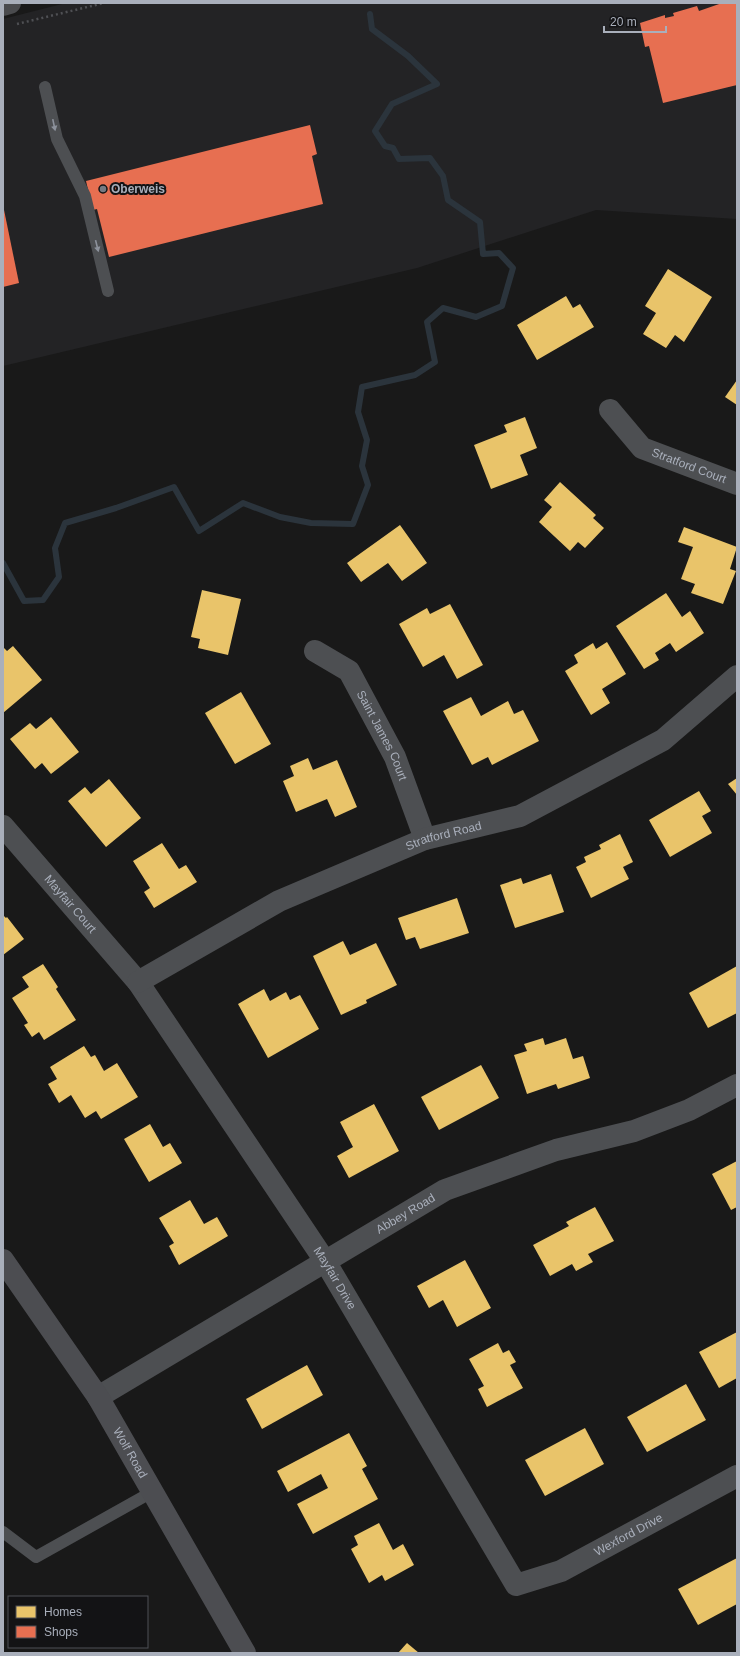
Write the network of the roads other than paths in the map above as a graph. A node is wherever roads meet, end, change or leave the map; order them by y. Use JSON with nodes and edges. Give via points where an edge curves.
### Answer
{"nodes":[{"id":1,"x":10,"y":3,"type":"edge"},
{"id":2,"x":3,"y":5,"type":"edge"},
{"id":3,"x":45,"y":86,"type":"dead end"},
{"id":4,"x":108,"y":291,"type":"dead end"},
{"id":5,"x":610,"y":410,"type":"dead end"},
{"id":6,"x":737,"y":484,"type":"edge"},
{"id":7,"x":315,"y":651,"type":"dead end"},
{"id":8,"x":737,"y":676,"type":"edge"},
{"id":9,"x":3,"y":826,"type":"edge"},
{"id":10,"x":425,"y":839,"type":"junction"},
{"id":11,"x":138,"y":982,"type":"junction"},
{"id":12,"x":737,"y":1084,"type":"edge"},
{"id":13,"x":3,"y":1260,"type":"edge"},
{"id":14,"x":325,"y":1261,"type":"junction"},
{"id":15,"x":98,"y":1398,"type":"junction"},
{"id":16,"x":737,"y":1476,"type":"edge"},
{"id":17,"x":152,"y":1492,"type":"junction"},
{"id":18,"x":3,"y":1532,"type":"edge"},
{"id":19,"x":516,"y":1584,"type":"joint"},
{"id":20,"x":245,"y":1653,"type":"edge"}],
"edges":[{"from":1,"to":2,"type":"main road"},
{"from":3,"to":4,"type":"lane","one_way":true,"via":[[57,139],[85,196]]},
{"from":5,"to":6,"type":"street","name":"Stratford Court","via":[[642,448]]},
{"from":7,"to":10,"type":"street","name":"Saint James Court","via":[[349,671],[395,757]]},
{"from":8,"to":10,"type":"street","name":"Stratford Road","via":[[662,740],[520,816]]},
{"from":9,"to":11,"type":"street","name":"Mayfair Court"},
{"from":10,"to":11,"type":"street","name":"Stratford Road","via":[[279,901]]},
{"from":11,"to":14,"type":"street","name":"Mayfair Drive"},
{"from":12,"to":14,"type":"street","name":"Abbey Road","via":[[689,1110],[634,1131],[556,1150],[445,1190]]},
{"from":13,"to":15,"type":"main road","name":"Wolf Road"},
{"from":14,"to":15,"type":"street","name":"Abbey Road"},
{"from":14,"to":19,"type":"street","name":"Mayfair Drive"},
{"from":15,"to":17,"type":"main road","name":"Wolf Road"},
{"from":16,"to":19,"type":"street","name":"Wexford Drive","via":[[561,1571]]},
{"from":17,"to":18,"type":"lane","via":[[36,1557]]},
{"from":17,"to":20,"type":"main road","name":"Wolf Road"}]}
